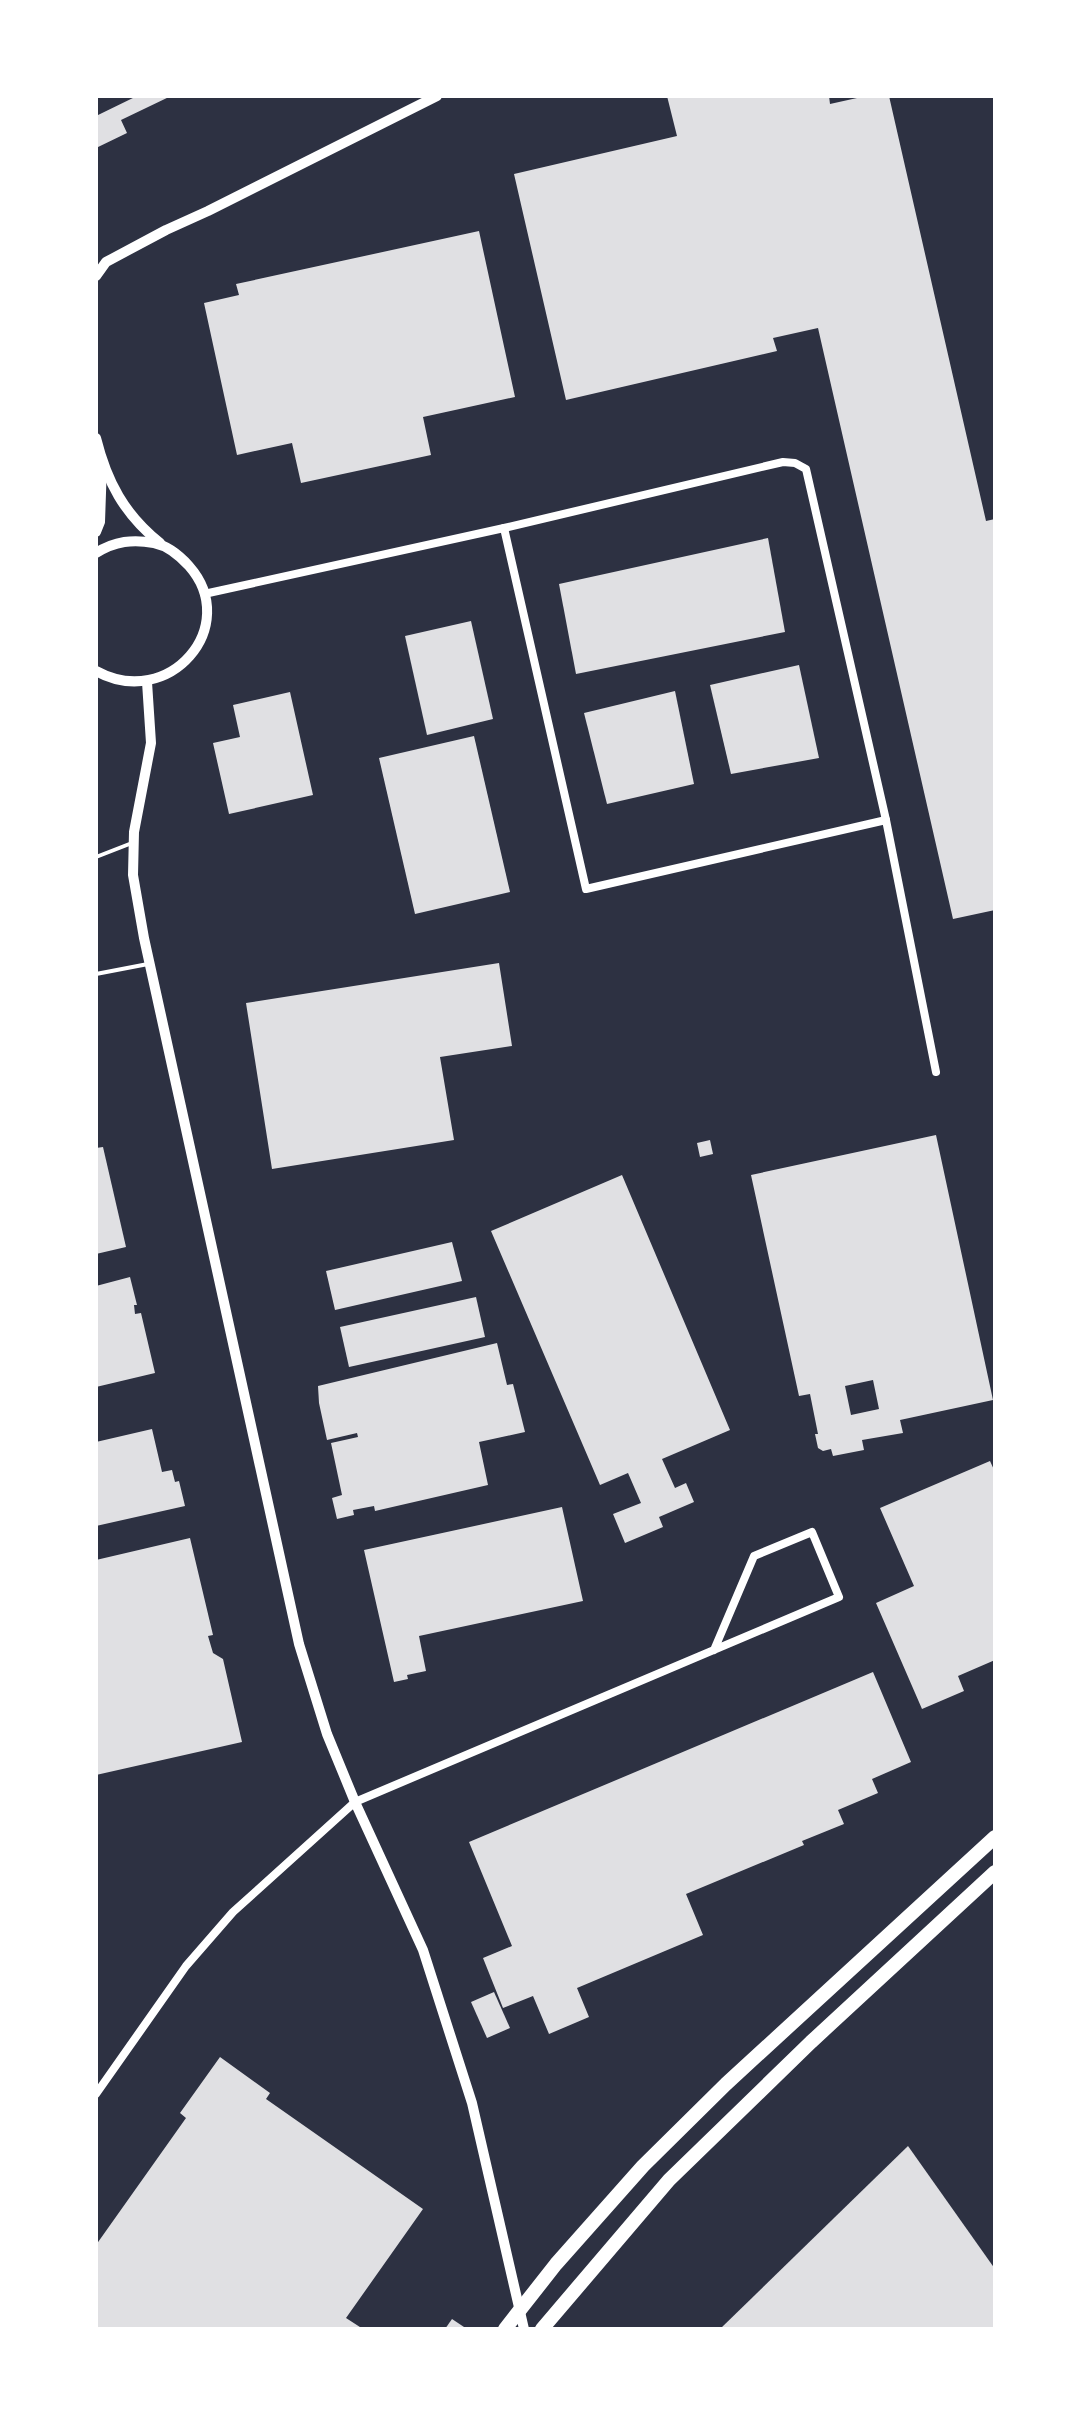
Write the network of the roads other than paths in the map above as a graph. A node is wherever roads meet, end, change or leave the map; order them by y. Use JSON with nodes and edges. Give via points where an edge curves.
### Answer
{"nodes":[{"id":1,"x":437,"y":96,"type":"edge"},
{"id":2,"x":101,"y":263,"type":"edge"},
{"id":3,"x":96,"y":276,"type":"edge"},
{"id":4,"x":96,"y":438,"type":"edge"},
{"id":5,"x":102,"y":462,"type":"junction"},
{"id":6,"x":504,"y":528,"type":"junction"},
{"id":7,"x":96,"y":532,"type":"edge"},
{"id":8,"x":161,"y":545,"type":"junction"},
{"id":9,"x":96,"y":553,"type":"edge"},
{"id":10,"x":204,"y":594,"type":"junction"},
{"id":11,"x":96,"y":671,"type":"edge"},
{"id":12,"x":147,"y":682,"type":"junction"},
{"id":13,"x":886,"y":820,"type":"junction"},
{"id":14,"x":134,"y":842,"type":"junction"},
{"id":15,"x":96,"y":857,"type":"edge"},
{"id":16,"x":150,"y":964,"type":"junction"},
{"id":17,"x":96,"y":974,"type":"edge"},
{"id":18,"x":936,"y":1072,"type":"dead end"},
{"id":19,"x":714,"y":1650,"type":"junction"},
{"id":20,"x":355,"y":1802,"type":"junction"},
{"id":21,"x":995,"y":1837,"type":"edge"},
{"id":22,"x":995,"y":1872,"type":"edge"},
{"id":23,"x":96,"y":2094,"type":"edge"},
{"id":24,"x":546,"y":2324,"type":"edge"},
{"id":25,"x":505,"y":2329,"type":"edge"},
{"id":26,"x":524,"y":2329,"type":"edge"}],
"edges":[{"from":1,"to":2,"type":"street"},
{"from":2,"to":3,"type":"street"},
{"from":4,"to":5,"type":"street"},
{"from":5,"to":7,"type":"street"},
{"from":5,"to":8,"type":"street","via":[[122,505]]},
{"from":6,"to":10,"type":"street"},
{"from":6,"to":13,"type":"street","via":[[783,462],[806,469]]},
{"from":6,"to":13,"type":"street","via":[[586,889]]},
{"from":8,"to":9,"type":"street","via":[[134,540]]},
{"from":8,"to":10,"type":"street","via":[[195,573]]},
{"from":10,"to":12,"type":"street","via":[[203,632],[195,650],[166,676]]},
{"from":11,"to":12,"type":"street","via":[[130,683]]},
{"from":12,"to":14,"type":"street","via":[[151,743]]},
{"from":13,"to":18,"type":"street"},
{"from":14,"to":15,"type":"lane"},
{"from":14,"to":16,"type":"street","via":[[133,875]]},
{"from":16,"to":17,"type":"lane"},
{"from":16,"to":20,"type":"street","via":[[299,1644]]},
{"from":19,"to":19,"type":"street","via":[[839,1597],[812,1532],[754,1556]]},
{"from":19,"to":20,"type":"street"},
{"from":20,"to":23,"type":"street","via":[[233,1912],[186,1966]]},
{"from":20,"to":26,"type":"street","via":[[423,1950],[472,2103]]},
{"from":21,"to":25,"type":"highway","via":[[643,2166]]},
{"from":22,"to":24,"type":"highway","via":[[669,2180]]}]}
